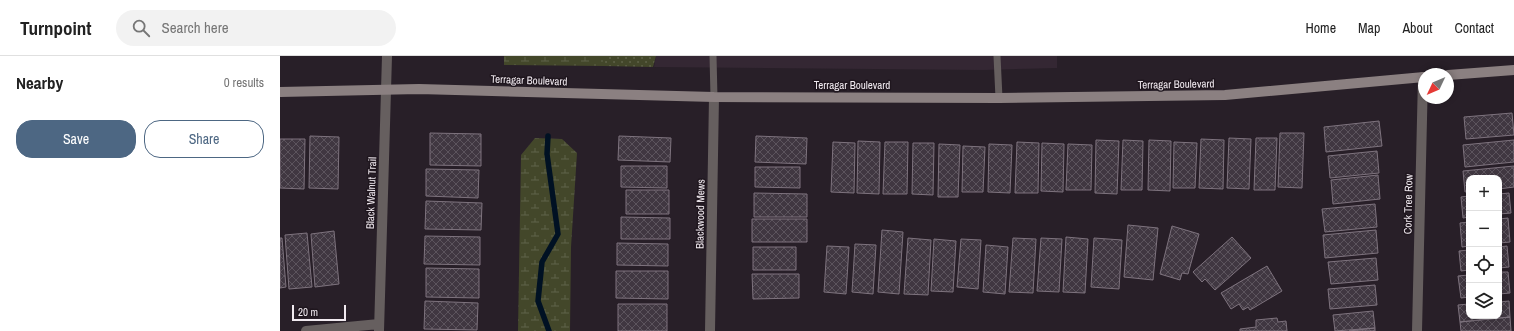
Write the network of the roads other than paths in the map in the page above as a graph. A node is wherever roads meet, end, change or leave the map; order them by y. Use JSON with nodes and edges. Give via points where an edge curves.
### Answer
{"nodes":[{"id":1,"x":386,"y":56,"type":"edge"},
{"id":2,"x":713,"y":56,"type":"edge"},
{"id":3,"x":997,"y":56,"type":"edge"},
{"id":4,"x":1514,"y":70,"type":"edge"},
{"id":5,"x":1454,"y":75,"type":"edge"},
{"id":6,"x":1418,"y":78,"type":"edge"},
{"id":7,"x":386,"y":89,"type":"junction"},
{"id":8,"x":280,"y":92,"type":"edge"},
{"id":9,"x":714,"y":96,"type":"junction"},
{"id":10,"x":999,"y":98,"type":"junction"},
{"id":11,"x":1423,"y":104,"type":"edge"},
{"id":12,"x":379,"y":328,"type":"edge"},
{"id":13,"x":306,"y":331,"type":"edge"},
{"id":14,"x":710,"y":331,"type":"edge"},
{"id":15,"x":1417,"y":331,"type":"edge"}],
"edges":[{"from":1,"to":7,"type":"street","name":"Black Walnut Trail"},
{"from":2,"to":9,"type":"lane"},
{"from":3,"to":10,"type":"lane"},
{"from":4,"to":5,"type":"street"},
{"from":6,"to":10,"type":"street","name":"Terragar Boulevard","via":[[1225,95]]},
{"from":7,"to":8,"type":"street","name":"Terragar Boulevard"},
{"from":7,"to":9,"type":"street","name":"Terragar Boulevard"},
{"from":7,"to":12,"type":"street","name":"Black Walnut Trail"},
{"from":9,"to":10,"type":"street","name":"Terragar Boulevard"},
{"from":9,"to":14,"type":"street","name":"Blackwood Mews"},
{"from":11,"to":15,"type":"street","name":"Cork Tree Row"},
{"from":12,"to":13,"type":"street"}]}
